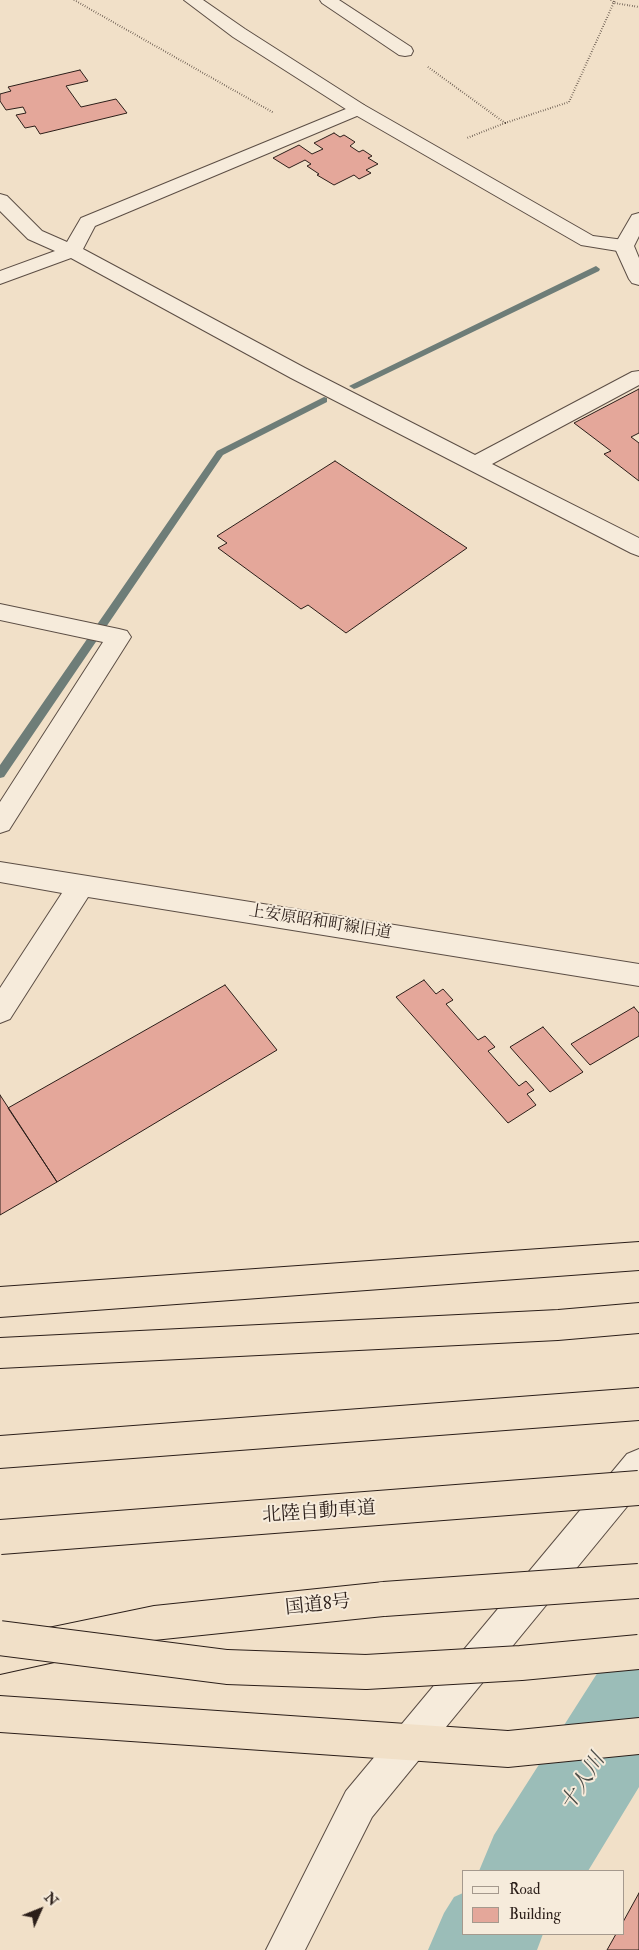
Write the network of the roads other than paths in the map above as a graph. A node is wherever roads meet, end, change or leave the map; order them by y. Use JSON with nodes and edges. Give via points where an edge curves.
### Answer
{"nodes":[{"id":1,"x":192,"y":0,"type":"edge"},
{"id":2,"x":328,"y":0,"type":"edge"},
{"id":3,"x":405,"y":51,"type":"road end"},
{"id":4,"x":358,"y":109,"type":"junction"},
{"id":5,"x":0,"y":200,"type":"edge"},
{"id":6,"x":639,"y":219,"type":"edge"},
{"id":7,"x":624,"y":246,"type":"junction"},
{"id":8,"x":72,"y":251,"type":"junction"},
{"id":9,"x":0,"y":278,"type":"edge"},
{"id":10,"x":639,"y":279,"type":"edge"},
{"id":11,"x":639,"y":377,"type":"edge"},
{"id":12,"x":475,"y":464,"type":"junction"},
{"id":13,"x":639,"y":548,"type":"edge"},
{"id":14,"x":0,"y":612,"type":"edge"},
{"id":15,"x":0,"y":823,"type":"edge"},
{"id":16,"x":0,"y":872,"type":"edge"},
{"id":17,"x":82,"y":884,"type":"junction"},
{"id":18,"x":639,"y":975,"type":"edge"},
{"id":19,"x":0,"y":1011,"type":"edge"},
{"id":20,"x":639,"y":1256,"type":"edge"},
{"id":21,"x":0,"y":1302,"type":"edge"},
{"id":22,"x":639,"y":1318,"type":"edge"},
{"id":23,"x":0,"y":1353,"type":"edge"},
{"id":24,"x":639,"y":1404,"type":"edge"},
{"id":25,"x":0,"y":1452,"type":"edge"},
{"id":26,"x":639,"y":1466,"type":"edge"},
{"id":27,"x":639,"y":1488,"type":"edge"},
{"id":28,"x":0,"y":1537,"type":"edge"},
{"id":29,"x":639,"y":1581,"type":"edge"},
{"id":30,"x":0,"y":1638,"type":"edge"},
{"id":31,"x":639,"y":1652,"type":"edge"},
{"id":32,"x":0,"y":1656,"type":"edge"},
{"id":33,"x":0,"y":1714,"type":"edge"},
{"id":34,"x":639,"y":1736,"type":"edge"},
{"id":35,"x":410,"y":1742,"type":"junction"},
{"id":36,"x":285,"y":1950,"type":"edge"}],
"edges":[{"from":1,"to":4,"type":"street"},
{"from":2,"to":3,"type":"street"},
{"from":4,"to":7,"type":"street","via":[[588,241]]},
{"from":4,"to":8,"type":"street","via":[[88,222]]},
{"from":5,"to":8,"type":"street","via":[[35,235]]},
{"from":6,"to":7,"type":"street"},
{"from":7,"to":10,"type":"street"},
{"from":8,"to":9,"type":"street"},
{"from":8,"to":12,"type":"street"},
{"from":11,"to":12,"type":"street"},
{"from":12,"to":13,"type":"street"},
{"from":14,"to":15,"type":"street","via":[[119,637]]},
{"from":16,"to":17,"type":"street","name":"上安原昭和町線旧道"},
{"from":17,"to":18,"type":"street","name":"上安原昭和町線旧道"},
{"from":17,"to":19,"type":"street"},
{"from":20,"to":21,"type":"highway"},
{"from":22,"to":23,"type":"highway","via":[[558,1325]]},
{"from":24,"to":25,"type":"highway"},
{"from":26,"to":35,"type":"street"},
{"from":27,"to":28,"type":"highway","name":"北陸自動車道","bridge":true},
{"from":29,"to":32,"type":"highway","name":"国道8号","bridge":true,"via":[[384,1599],[154,1623]]},
{"from":30,"to":31,"type":"highway","bridge":true,"via":[[227,1667],[366,1672]]},
{"from":33,"to":35,"type":"highway"},
{"from":34,"to":35,"type":"highway","via":[[508,1749]]},
{"from":35,"to":36,"type":"street","via":[[359,1804]]}]}
